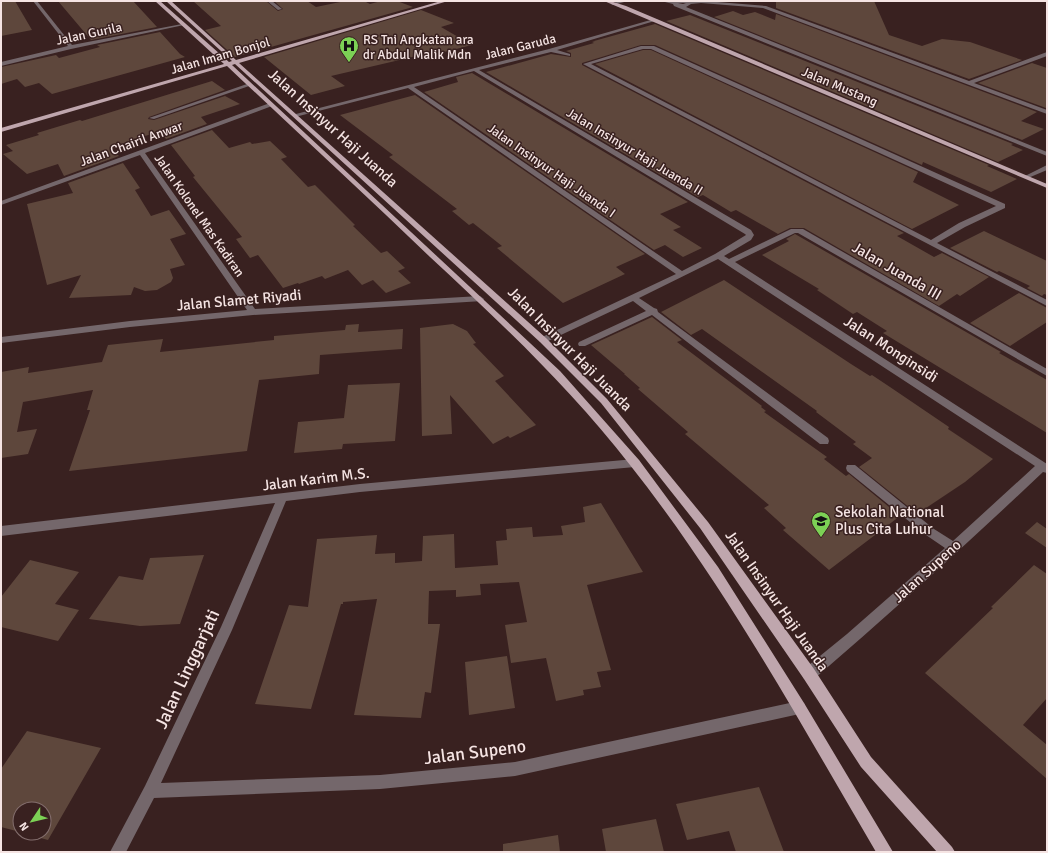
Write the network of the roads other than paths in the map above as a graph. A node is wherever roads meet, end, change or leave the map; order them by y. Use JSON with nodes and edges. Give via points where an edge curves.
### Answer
{"nodes":[{"id":1,"x":35,"y":1,"type":"edge"},
{"id":2,"x":157,"y":1,"type":"edge"},
{"id":3,"x":168,"y":1,"type":"edge"},
{"id":4,"x":269,"y":1,"type":"edge"},
{"id":5,"x":431,"y":1,"type":"edge"},
{"id":6,"x":444,"y":1,"type":"edge"},
{"id":7,"x":606,"y":1,"type":"edge"},
{"id":8,"x":663,"y":1,"type":"edge"},
{"id":9,"x":614,"y":3,"type":"edge"},
{"id":10,"x":675,"y":3,"type":"junction"},
{"id":11,"x":688,"y":3,"type":"junction"},
{"id":12,"x":625,"y":4,"type":"edge"},
{"id":13,"x":681,"y":6,"type":"junction"},
{"id":14,"x":280,"y":9,"type":"dead end"},
{"id":15,"x":399,"y":10,"type":"junction"},
{"id":16,"x":405,"y":13,"type":"junction"},
{"id":17,"x":656,"y":20,"type":"junction"},
{"id":18,"x":182,"y":25,"type":"junction"},
{"id":19,"x":71,"y":48,"type":"junction"},
{"id":20,"x":551,"y":50,"type":"junction"},
{"id":21,"x":1047,"y":54,"type":"edge"},
{"id":22,"x":568,"y":56,"type":"dead end"},
{"id":23,"x":230,"y":62,"type":"junction"},
{"id":24,"x":1,"y":64,"type":"edge"},
{"id":25,"x":474,"y":69,"type":"junction"},
{"id":26,"x":969,"y":83,"type":"junction"},
{"id":27,"x":249,"y":85,"type":"junction"},
{"id":28,"x":409,"y":86,"type":"junction"},
{"id":29,"x":270,"y":105,"type":"junction"},
{"id":30,"x":67,"y":108,"type":"junction"},
{"id":31,"x":1047,"y":112,"type":"edge"},
{"id":32,"x":295,"y":115,"type":"junction"},
{"id":33,"x":152,"y":118,"type":"dead end"},
{"id":34,"x":1,"y":124,"type":"edge"},
{"id":35,"x":1,"y":130,"type":"edge"},
{"id":36,"x":141,"y":152,"type":"junction"},
{"id":37,"x":1047,"y":154,"type":"edge"},
{"id":38,"x":1047,"y":167,"type":"edge"},
{"id":39,"x":1026,"y":178,"type":"junction"},
{"id":40,"x":1047,"y":186,"type":"edge"},
{"id":41,"x":1,"y":203,"type":"edge"},
{"id":42,"x":930,"y":242,"type":"junction"},
{"id":43,"x":718,"y":256,"type":"junction"},
{"id":44,"x":729,"y":262,"type":"junction"},
{"id":45,"x":682,"y":274,"type":"junction"},
{"id":46,"x":633,"y":297,"type":"junction"},
{"id":47,"x":480,"y":299,"type":"junction"},
{"id":48,"x":1047,"y":303,"type":"edge"},
{"id":49,"x":654,"y":311,"type":"junction"},
{"id":50,"x":253,"y":312,"type":"junction"},
{"id":51,"x":1,"y":340,"type":"edge"},
{"id":52,"x":543,"y":340,"type":"junction"},
{"id":53,"x":582,"y":344,"type":"dead end"},
{"id":54,"x":1047,"y":373,"type":"edge"},
{"id":55,"x":824,"y":441,"type":"dead end"},
{"id":56,"x":635,"y":463,"type":"junction"},
{"id":57,"x":851,"y":468,"type":"dead end"},
{"id":58,"x":1044,"y":468,"type":"edge"},
{"id":59,"x":282,"y":498,"type":"junction"},
{"id":60,"x":1,"y":531,"type":"edge"},
{"id":61,"x":953,"y":547,"type":"junction"},
{"id":62,"x":809,"y":674,"type":"junction"},
{"id":63,"x":799,"y":708,"type":"junction"},
{"id":64,"x":150,"y":792,"type":"junction"},
{"id":65,"x":118,"y":852,"type":"edge"},
{"id":66,"x":885,"y":852,"type":"edge"},
{"id":67,"x":946,"y":852,"type":"edge"}],
"edges":[{"from":1,"to":19,"type":"street"},
{"from":2,"to":18,"type":"main road","name":"Jalan Insinyur Haji Juanda"},
{"from":3,"to":23,"type":"main road","name":"Jalan Insinyur Haji Juanda"},
{"from":4,"to":14,"type":"street"},
{"from":5,"to":15,"type":"main road","name":"Jalan Imam Bonjol"},
{"from":6,"to":16,"type":"main road","name":"Jalan Imam Bonjol"},
{"from":7,"to":9,"type":"main road","name":"Jalan Mustang"},
{"from":8,"to":10,"type":"street"},
{"from":9,"to":12,"type":"main road","name":"Jalan Mustang"},
{"from":10,"to":11,"type":"street"},
{"from":10,"to":13,"type":"street"},
{"from":11,"to":13,"type":"street","via":[[687,6]]},
{"from":11,"to":26,"type":"street","via":[[764,7]]},
{"from":12,"to":17,"type":"main road","name":"Jalan Mustang"},
{"from":13,"to":37,"type":"street"},
{"from":15,"to":16,"type":"main road"},
{"from":15,"to":23,"type":"main road","name":"Jalan Imam Bonjol"},
{"from":16,"to":23,"type":"main road","name":"Jalan Imam Bonjol"},
{"from":17,"to":20,"type":"street","name":"Jalan Garuda"},
{"from":17,"to":39,"type":"main road","name":"Jalan Mustang"},
{"from":18,"to":19,"type":"street","name":"Jalan Gurila"},
{"from":18,"to":23,"type":"main road","name":"Jalan Insinyur Haji Juanda"},
{"from":19,"to":24,"type":"street","name":"Jalan Gurila"},
{"from":20,"to":22,"type":"street"},
{"from":20,"to":25,"type":"street","name":"Jalan Garuda"},
{"from":21,"to":26,"type":"street"},
{"from":23,"to":27,"type":"main road","name":"Jalan Insinyur Haji Juanda"},
{"from":23,"to":30,"type":"main road","name":"Jalan Imam Bonjol"},
{"from":23,"to":32,"type":"main road","name":"Jalan Insinyur Haji Juanda"},
{"from":25,"to":28,"type":"street","name":"Jalan Garuda"},
{"from":25,"to":43,"type":"street","name":"Jalan Insinyur Haji Juanda II","via":[[748,232],[748,238]]},
{"from":26,"to":31,"type":"street"},
{"from":27,"to":29,"type":"main road","name":"Jalan Insinyur Haji Juanda"},
{"from":27,"to":33,"type":"street"},
{"from":28,"to":32,"type":"street","name":"Jalan Garuda"},
{"from":28,"to":45,"type":"street","name":"Jalan Insinyur Haji Juanda I"},
{"from":29,"to":36,"type":"street","name":"Jalan Chairil Anwar"},
{"from":29,"to":47,"type":"main road","name":"Jalan Insinyur Haji Juanda"},
{"from":30,"to":34,"type":"main road","name":"Jalan Imam Bonjol"},
{"from":30,"to":35,"type":"main road","name":"Jalan Imam Bonjol"},
{"from":32,"to":52,"type":"main road","name":"Jalan Insinyur Haji Juanda"},
{"from":36,"to":41,"type":"street","name":"Jalan Chairil Anwar"},
{"from":36,"to":50,"type":"street","name":"Jalan Kolonel Mas Kadiran"},
{"from":38,"to":39,"type":"street"},
{"from":39,"to":40,"type":"main road","name":"Jalan Mustang"},
{"from":42,"to":42,"type":"street","via":[[1002,206],[652,47],[643,47],[586,64]]},
{"from":42,"to":48,"type":"street"},
{"from":43,"to":44,"type":"street","name":"Jalan Monginsidi"},
{"from":43,"to":45,"type":"street"},
{"from":44,"to":54,"type":"street","name":"Jalan Juanda III","via":[[794,231],[800,231]]},
{"from":44,"to":58,"type":"street","name":"Jalan Monginsidi"},
{"from":45,"to":46,"type":"street"},
{"from":46,"to":49,"type":"street"},
{"from":46,"to":52,"type":"street"},
{"from":47,"to":50,"type":"street","name":"Jalan Slamet Riyadi"},
{"from":47,"to":56,"type":"main road","name":"Jalan Insinyur Haji Juanda","via":[[558,373]]},
{"from":49,"to":53,"type":"street"},
{"from":49,"to":55,"type":"street"},
{"from":50,"to":51,"type":"street","name":"Jalan Slamet Riyadi"},
{"from":52,"to":62,"type":"main road","name":"Jalan Insinyur Haji Juanda","via":[[604,401],[638,442],[704,525]]},
{"from":56,"to":59,"type":"street","name":"Jalan Karim M.S.","via":[[360,488]]},
{"from":56,"to":63,"type":"main road","name":"Jalan Insinyur Haji Juanda","via":[[714,571]]},
{"from":57,"to":61,"type":"street","via":[[930,532]]},
{"from":58,"to":61,"type":"street","name":"Jalan Supeno"},
{"from":59,"to":60,"type":"street","name":"Jalan Karim M.S."},
{"from":59,"to":64,"type":"street","name":"Jalan Linggarjati","via":[[226,630]]},
{"from":61,"to":62,"type":"street","name":"Jalan Supeno"},
{"from":62,"to":67,"type":"main road","name":"Jalan Insinyur Haji Juanda","via":[[866,762]]},
{"from":63,"to":64,"type":"street","name":"Jalan Supeno","via":[[515,769],[380,782]]},
{"from":63,"to":66,"type":"main road","name":"Jalan Insinyur Haji Juanda"},
{"from":64,"to":65,"type":"street","name":"Jalan Linggarjati"}]}
